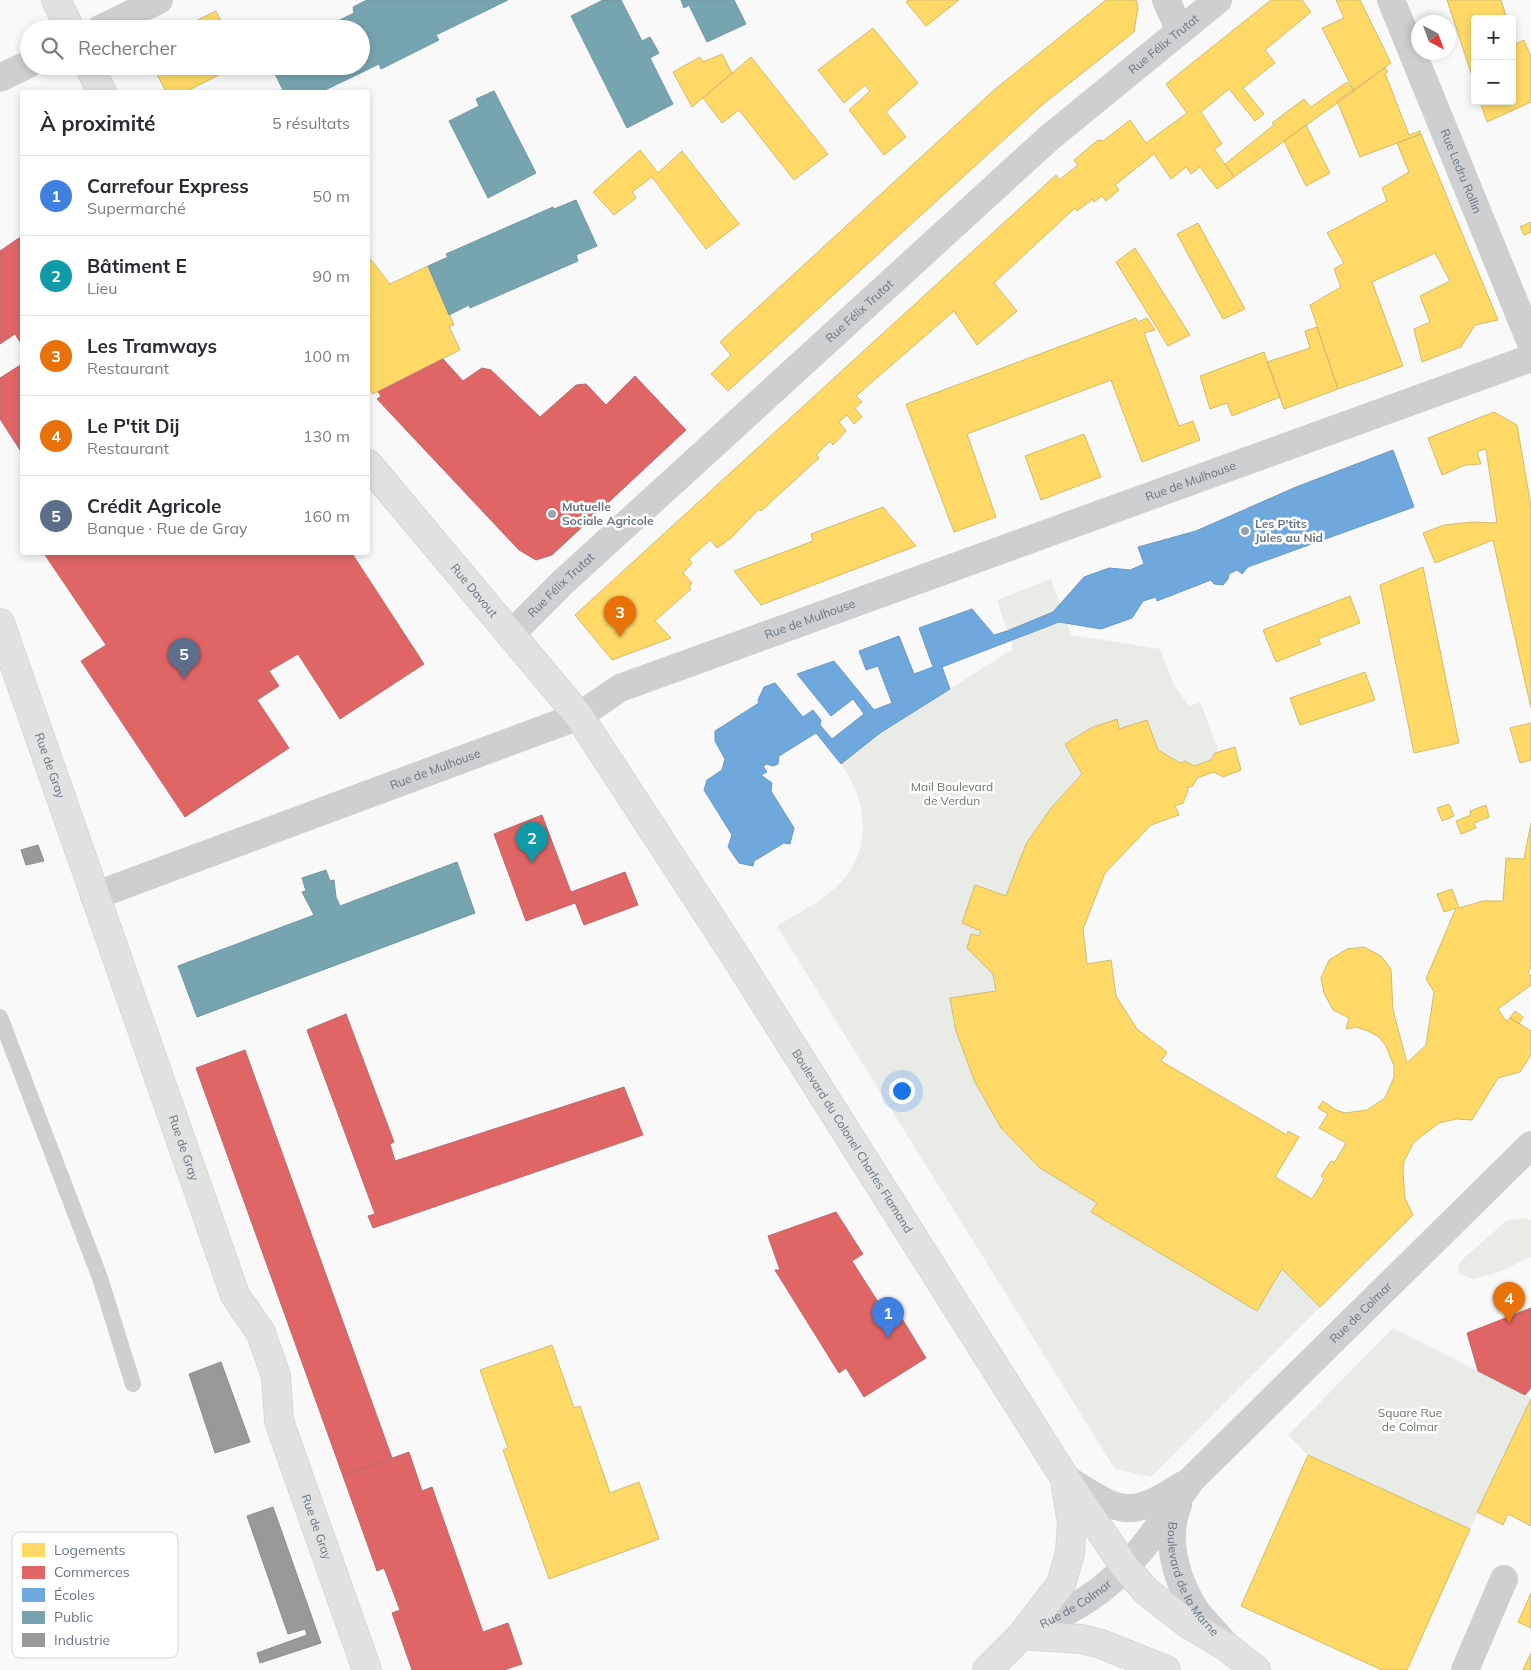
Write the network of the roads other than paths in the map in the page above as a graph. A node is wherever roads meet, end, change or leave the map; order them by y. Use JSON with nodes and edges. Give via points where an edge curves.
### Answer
{"nodes":[{"id":1,"x":56,"y":0,"type":"edge"},
{"id":2,"x":158,"y":0,"type":"edge"},
{"id":3,"x":1166,"y":0,"type":"edge"},
{"id":4,"x":1218,"y":0,"type":"edge"},
{"id":5,"x":1391,"y":0,"type":"edge"},
{"id":6,"x":66,"y":20,"type":"edge"},
{"id":7,"x":118,"y":20,"type":"edge"},
{"id":8,"x":1180,"y":32,"type":"junction"},
{"id":9,"x":20,"y":68,"type":"edge"},
{"id":10,"x":94,"y":75,"type":"edge"},
{"id":11,"x":0,"y":78,"type":"edge"},
{"id":12,"x":101,"y":90,"type":"edge"},
{"id":13,"x":1531,"y":343,"type":"edge"},
{"id":14,"x":1531,"y":358,"type":"edge"},
{"id":15,"x":370,"y":466,"type":"edge"},
{"id":16,"x":0,"y":623,"type":"edge"},
{"id":17,"x":511,"y":634,"type":"junction"},
{"id":18,"x":579,"y":716,"type":"junction"},
{"id":19,"x":94,"y":896,"type":"junction"},
{"id":20,"x":0,"y":1017,"type":"edge"},
{"id":21,"x":1531,"y":1147,"type":"edge"},
{"id":22,"x":133,"y":1384,"type":"dead end"},
{"id":23,"x":1065,"y":1478,"type":"junction"},
{"id":24,"x":1191,"y":1480,"type":"junction"},
{"id":25,"x":1125,"y":1567,"type":"junction"},
{"id":26,"x":1504,"y":1579,"type":"dead end"},
{"id":27,"x":1022,"y":1635,"type":"junction"},
{"id":28,"x":1227,"y":1647,"type":"junction"},
{"id":29,"x":1160,"y":1669,"type":"edge"},
{"id":30,"x":367,"y":1670,"type":"edge"},
{"id":31,"x":987,"y":1670,"type":"edge"},
{"id":32,"x":1256,"y":1670,"type":"edge"},
{"id":33,"x":1465,"y":1670,"type":"edge"}],
"edges":[{"from":1,"to":6,"type":"street"},
{"from":2,"to":7,"type":"street"},
{"from":3,"to":8,"type":"street"},
{"from":4,"to":8,"type":"street","name":"Rue Félix Trutat"},
{"from":5,"to":13,"type":"street","name":"Rue Ledru Rollin"},
{"from":8,"to":17,"type":"street","name":"Rue Félix Trutat","via":[[1049,138],[562,583]]},
{"from":9,"to":11,"type":"street"},
{"from":10,"to":12,"type":"street"},
{"from":14,"to":18,"type":"street","name":"Rue de Mulhouse","via":[[620,688]]},
{"from":15,"to":17,"type":"street","name":"Rue Davout"},
{"from":16,"to":19,"type":"street","name":"Rue de Gray"},
{"from":17,"to":18,"type":"street","name":"Rue Davout"},
{"from":18,"to":19,"type":"street","name":"Rue de Mulhouse"},
{"from":18,"to":23,"type":"street","name":"Boulevard du Colonel Charles Flamand","via":[[734,954]]},
{"from":19,"to":30,"type":"street","name":"Rue de Gray","via":[[235,1295],[261,1333],[276,1376],[279,1421]]},
{"from":20,"to":22,"type":"lane","via":[[100,1278]]},
{"from":21,"to":24,"type":"street","name":"Rue de Colmar"},
{"from":23,"to":24,"type":"street","name":"Rue de Colmar","via":[[1113,1506],[1132,1509],[1156,1502]]},
{"from":23,"to":25,"type":"street","name":"Boulevard du Colonel Charles Flamand"},
{"from":23,"to":27,"type":"street","via":[[1072,1523],[1070,1553],[1061,1584]]},
{"from":24,"to":25,"type":"street","name":"Rue de Colmar","via":[[1146,1544]]},
{"from":24,"to":28,"type":"street","name":"Boulevard de la Marne","via":[[1171,1527],[1171,1550],[1194,1608]]},
{"from":25,"to":27,"type":"street","name":"Rue de Colmar","via":[[1090,1597]]},
{"from":25,"to":28,"type":"street","name":"Boulevard de la Marne","via":[[1147,1592],[1187,1623]]},
{"from":26,"to":33,"type":"street"},
{"from":27,"to":29,"type":"street","via":[[1101,1644]]},
{"from":27,"to":31,"type":"street","name":"Rue de Colmar"},
{"from":28,"to":32,"type":"street","name":"Boulevard de la Marne"}]}
